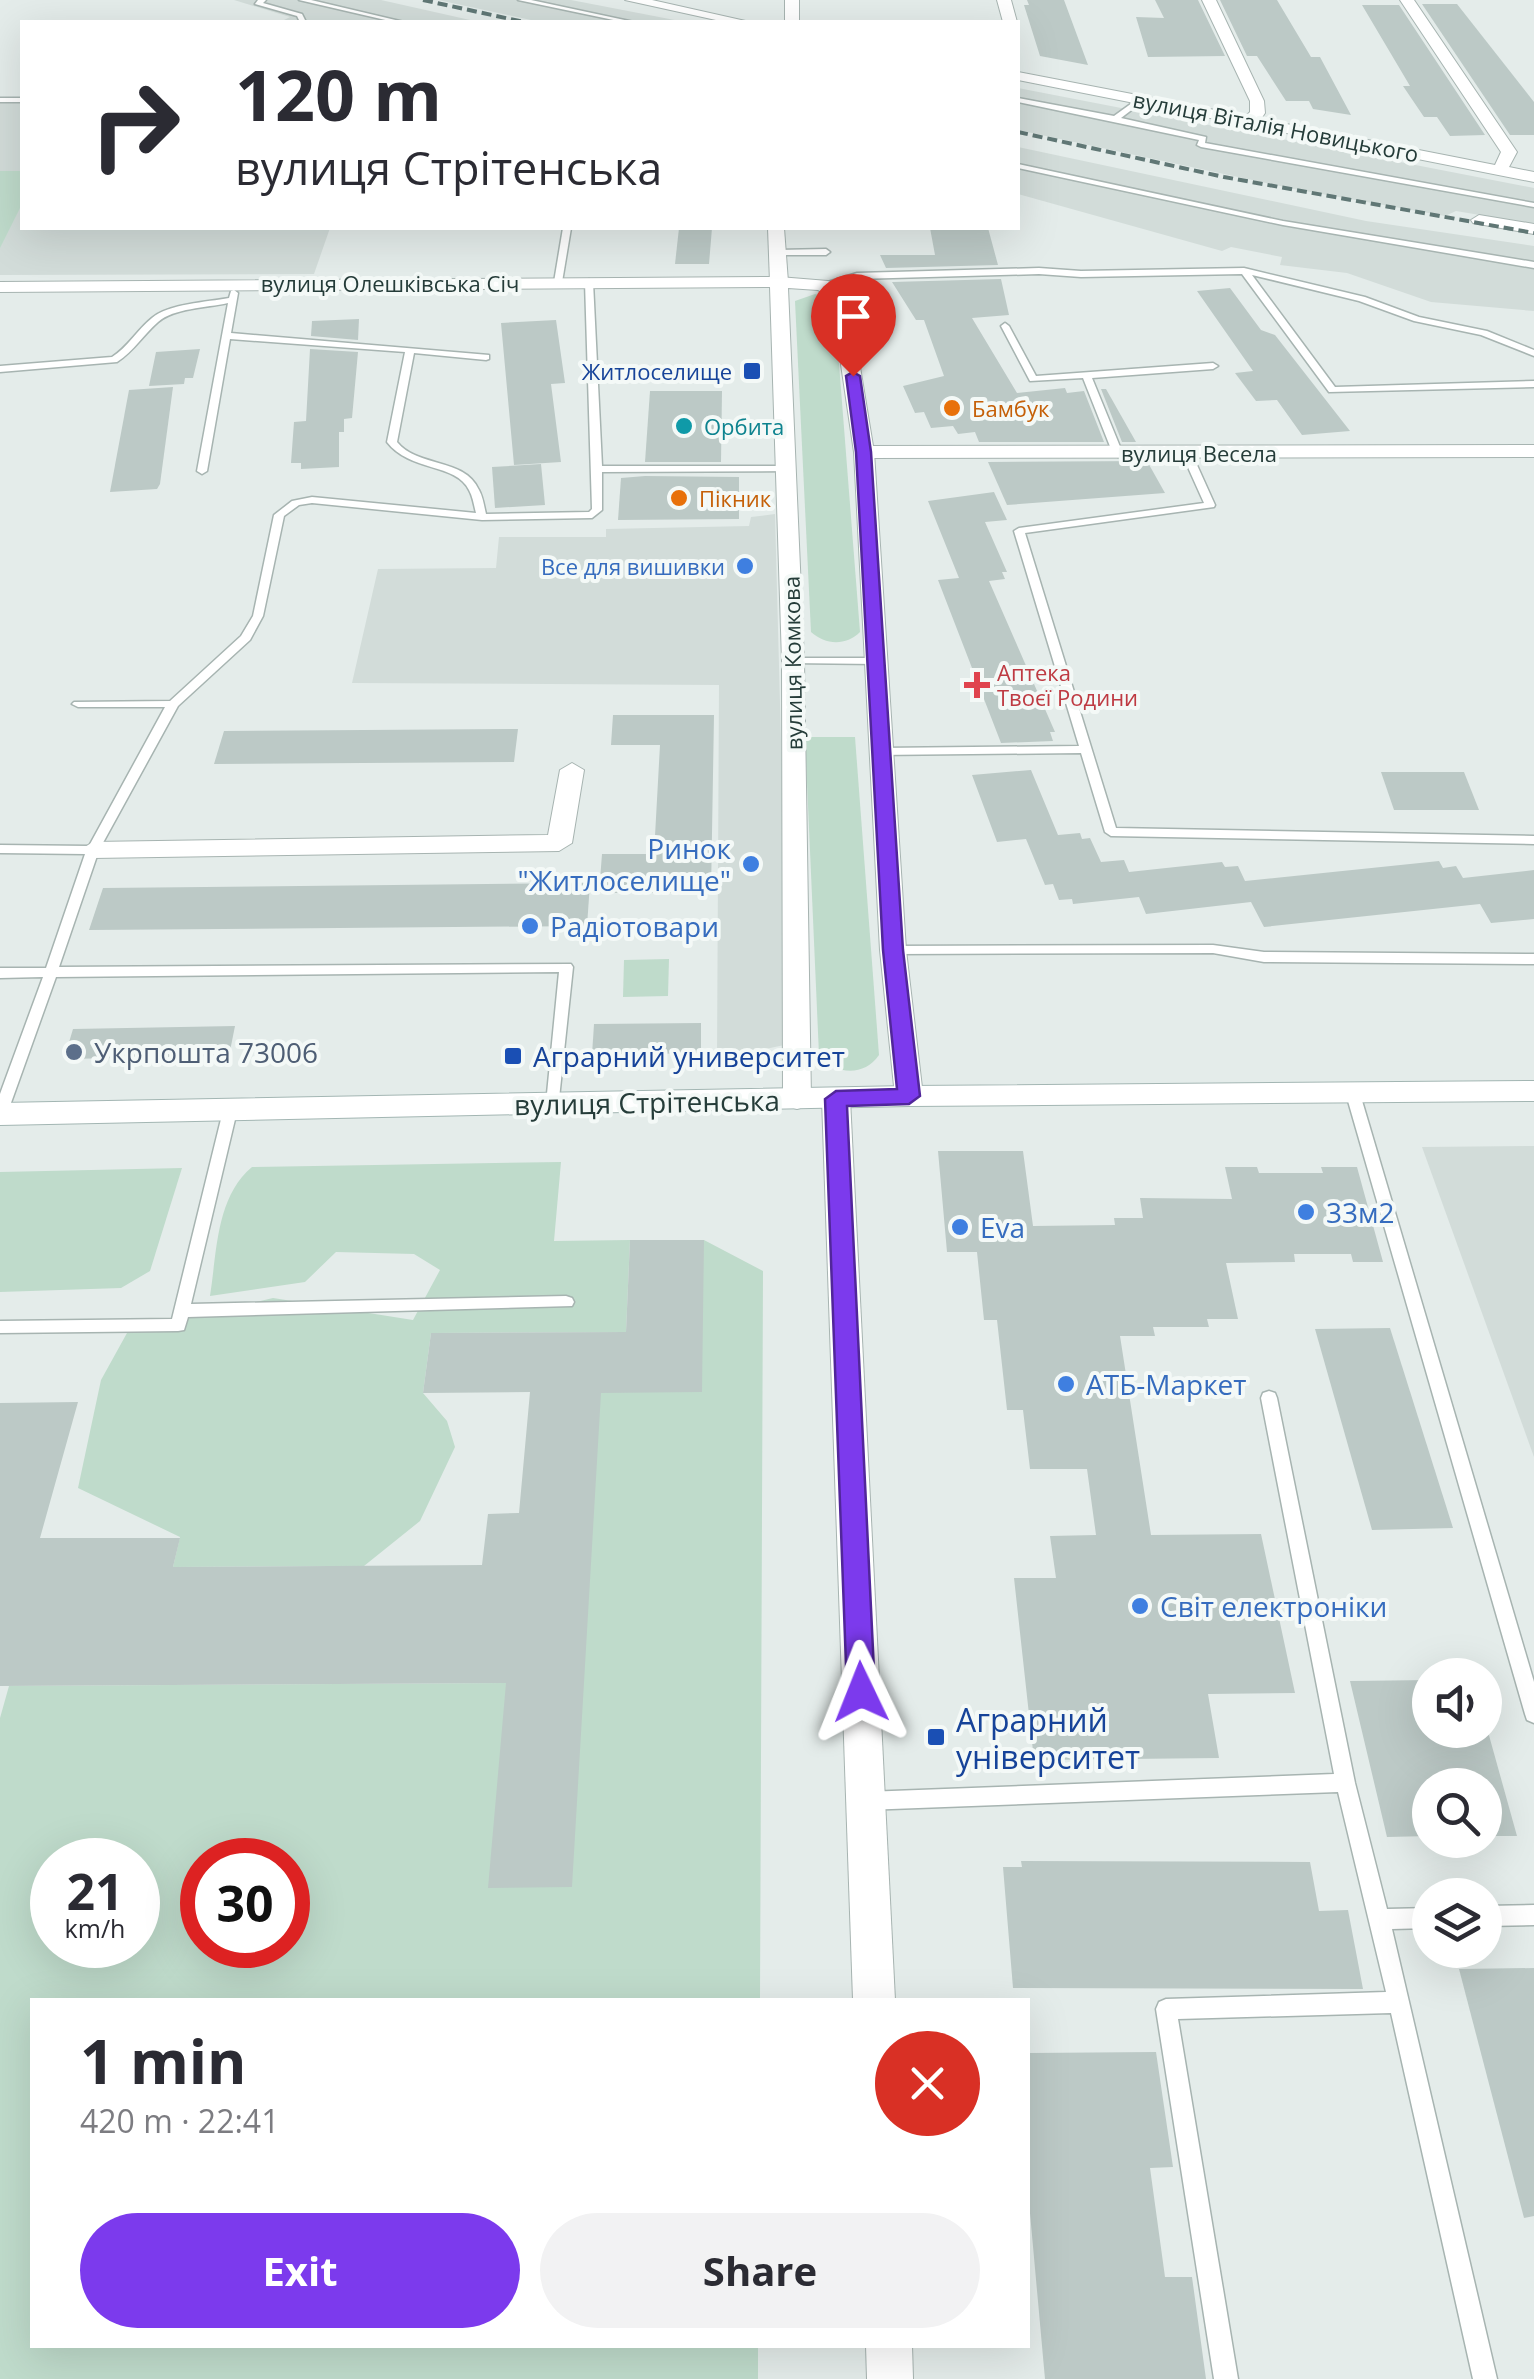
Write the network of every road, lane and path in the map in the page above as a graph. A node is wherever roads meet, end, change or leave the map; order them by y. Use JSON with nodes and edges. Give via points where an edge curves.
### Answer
{"nodes":[{"id":1,"x":264,"y":0,"type":"edge"},
{"id":2,"x":302,"y":0,"type":"edge"},
{"id":3,"x":520,"y":0,"type":"edge"},
{"id":4,"x":632,"y":0,"type":"edge"},
{"id":5,"x":1209,"y":0,"type":"edge"},
{"id":6,"x":1407,"y":0,"type":"edge"},
{"id":7,"x":302,"y":20,"type":"edge"},
{"id":8,"x":392,"y":20,"type":"edge"},
{"id":9,"x":621,"y":20,"type":"edge"},
{"id":10,"x":734,"y":20,"type":"edge"},
{"id":11,"x":1020,"y":76,"type":"edge"},
{"id":12,"x":1020,"y":100,"type":"edge"},
{"id":13,"x":1140,"y":100,"type":"junction"},
{"id":14,"x":1115,"y":119,"type":"junction"},
{"id":15,"x":1250,"y":121,"type":"junction"},
{"id":16,"x":1020,"y":166,"type":"edge"},
{"id":17,"x":1500,"y":170,"type":"junction"},
{"id":18,"x":1534,"y":177,"type":"edge"},
{"id":19,"x":1534,"y":205,"type":"edge"},
{"id":20,"x":1479,"y":220,"type":"dead end"},
{"id":21,"x":1534,"y":229,"type":"edge"},
{"id":22,"x":567,"y":230,"type":"edge"},
{"id":23,"x":776,"y":230,"type":"edge"},
{"id":24,"x":826,"y":252,"type":"dead end"},
{"id":25,"x":778,"y":253,"type":"junction"},
{"id":26,"x":1534,"y":265,"type":"edge"},
{"id":27,"x":1244,"y":271,"type":"junction"},
{"id":28,"x":558,"y":282,"type":"junction"},
{"id":29,"x":589,"y":282,"type":"junction"},
{"id":30,"x":779,"y":282,"type":"junction"},
{"id":31,"x":822,"y":285,"type":"junction"},
{"id":32,"x":0,"y":287,"type":"edge"},
{"id":33,"x":234,"y":292,"type":"junction"},
{"id":34,"x":1005,"y":326,"type":"dead end"},
{"id":35,"x":229,"y":336,"type":"junction"},
{"id":36,"x":410,"y":350,"type":"junction"},
{"id":37,"x":1534,"y":353,"type":"edge"},
{"id":38,"x":486,"y":357,"type":"dead end"},
{"id":39,"x":1213,"y":366,"type":"dead end"},
{"id":40,"x":0,"y":369,"type":"edge"},
{"id":41,"x":1086,"y":375,"type":"junction"},
{"id":42,"x":1534,"y":384,"type":"edge"},
{"id":43,"x":864,"y":452,"type":"junction"},
{"id":44,"x":1534,"y":452,"type":"edge"},
{"id":45,"x":1118,"y":454,"type":"junction"},
{"id":46,"x":1186,"y":454,"type":"junction"},
{"id":47,"x":598,"y":469,"type":"junction"},
{"id":48,"x":787,"y":469,"type":"junction"},
{"id":49,"x":202,"y":470,"type":"dead end"},
{"id":50,"x":482,"y":517,"type":"junction"},
{"id":51,"x":794,"y":660,"type":"junction"},
{"id":52,"x":876,"y":660,"type":"junction"},
{"id":53,"x":78,"y":704,"type":"dead end"},
{"id":54,"x":173,"y":704,"type":"junction"},
{"id":55,"x":1086,"y":750,"type":"junction"},
{"id":56,"x":882,"y":752,"type":"junction"},
{"id":57,"x":572,"y":770,"type":"dead end"},
{"id":58,"x":1534,"y":840,"type":"edge"},
{"id":59,"x":0,"y":849,"type":"edge"},
{"id":60,"x":93,"y":850,"type":"junction"},
{"id":61,"x":893,"y":950,"type":"junction"},
{"id":62,"x":1534,"y":959,"type":"edge"},
{"id":63,"x":51,"y":972,"type":"junction"},
{"id":64,"x":0,"y":973,"type":"edge"},
{"id":65,"x":1534,"y":1091,"type":"edge"},
{"id":66,"x":1352,"y":1094,"type":"junction"},
{"id":67,"x":909,"y":1096,"type":"junction"},
{"id":68,"x":797,"y":1099,"type":"junction"},
{"id":69,"x":836,"y":1099,"type":"junction"},
{"id":70,"x":554,"y":1104,"type":"junction"},
{"id":71,"x":230,"y":1111,"type":"junction"},
{"id":72,"x":0,"y":1114,"type":"edge"},
{"id":73,"x":566,"y":1302,"type":"dead end"},
{"id":74,"x":182,"y":1311,"type":"junction"},
{"id":75,"x":0,"y":1327,"type":"edge"},
{"id":76,"x":1268,"y":1398,"type":"dead end"},
{"id":77,"x":1534,"y":1714,"type":"edge"},
{"id":78,"x":1345,"y":1783,"type":"junction"},
{"id":79,"x":865,"y":1801,"type":"junction"},
{"id":80,"x":1534,"y":1915,"type":"edge"},
{"id":81,"x":1502,"y":1916,"type":"edge"},
{"id":82,"x":1412,"y":1918,"type":"edge"},
{"id":83,"x":1380,"y":1919,"type":"junction"},
{"id":84,"x":874,"y":1998,"type":"edge"},
{"id":85,"x":1398,"y":2002,"type":"junction"},
{"id":86,"x":888,"y":2348,"type":"edge"},
{"id":87,"x":890,"y":2379,"type":"edge"},
{"id":88,"x":1226,"y":2379,"type":"edge"},
{"id":89,"x":1484,"y":2379,"type":"edge"}],
"edges":[{"from":1,"to":7,"type":"lane","via":[[257,3]]},
{"from":2,"to":8,"type":"lane"},
{"from":3,"to":9,"type":"lane"},
{"from":4,"to":10,"type":"street"},
{"from":5,"to":15,"type":"street","via":[[1257,101]]},
{"from":6,"to":17,"type":"street","via":[[1509,152]]},
{"from":11,"to":13,"type":"street","name":"вулиця Віталія Новицького"},
{"from":12,"to":14,"type":"lane"},
{"from":13,"to":14,"type":"lane"},
{"from":13,"to":15,"type":"street","name":"вулиця Віталія Новицького"},
{"from":14,"to":19,"type":"lane","via":[[1202,140],[1201,145]]},
{"from":15,"to":17,"type":"street","name":"вулиця Віталія Новицького"},
{"from":16,"to":26,"type":"lane","via":[[1283,224]]},
{"from":17,"to":18,"type":"street","name":"вулиця Віталія Новицького"},
{"from":20,"to":21,"type":"street"},
{"from":22,"to":28,"type":"lane"},
{"from":23,"to":25,"type":"street","name":"вулиця Комкова"},
{"from":24,"to":25,"type":"lane"},
{"from":25,"to":30,"type":"street","name":"вулиця Комкова"},
{"from":27,"to":31,"type":"lane","via":[[856,276]]},
{"from":27,"to":37,"type":"lane","via":[[1362,298]]},
{"from":27,"to":42,"type":"lane","via":[[1332,390]]},
{"from":28,"to":29,"type":"street","name":"вулиця Олешківська Січ"},
{"from":28,"to":33,"type":"street","name":"вулиця Олешківська Січ"},
{"from":29,"to":30,"type":"street","name":"вулиця Олешківська Січ"},
{"from":29,"to":47,"type":"lane"},
{"from":30,"to":31,"type":"street","name":"вулиця Олешківська Січ"},
{"from":30,"to":48,"type":"street","name":"вулиця Комкова"},
{"from":31,"to":43,"type":"street","via":[[842,300]]},
{"from":32,"to":33,"type":"street","name":"вулиця Олешківська Січ"},
{"from":33,"to":35,"type":"lane"},
{"from":33,"to":40,"type":"lane","via":[[157,317],[114,360]]},
{"from":34,"to":41,"type":"lane","via":[[1033,379]]},
{"from":35,"to":36,"type":"lane"},
{"from":35,"to":49,"type":"lane"},
{"from":36,"to":38,"type":"lane"},
{"from":36,"to":50,"type":"lane","via":[[392,442],[397,452],[466,480]]},
{"from":39,"to":41,"type":"lane"},
{"from":41,"to":45,"type":"lane"},
{"from":43,"to":45,"type":"street","name":"вулиця Весела"},
{"from":43,"to":52,"type":"street"},
{"from":44,"to":46,"type":"street","name":"вулиця Весела"},
{"from":45,"to":46,"type":"street","name":"вулиця Весела"},
{"from":46,"to":55,"type":"lane","via":[[1210,505],[1020,531]]},
{"from":47,"to":48,"type":"lane"},
{"from":47,"to":50,"type":"lane","via":[[592,515]]},
{"from":48,"to":51,"type":"street","name":"вулиця Комкова"},
{"from":50,"to":54,"type":"lane","via":[[312,500],[284,508],[258,616],[246,638]]},
{"from":51,"to":52,"type":"lane"},
{"from":51,"to":68,"type":"street","name":"вулиця Комкова"},
{"from":52,"to":56,"type":"street"},
{"from":53,"to":54,"type":"lane"},
{"from":54,"to":60,"type":"lane"},
{"from":55,"to":56,"type":"lane"},
{"from":55,"to":58,"type":"lane","via":[[1111,832]]},
{"from":56,"to":61,"type":"street"},
{"from":57,"to":60,"type":"street","via":[[559,843]]},
{"from":59,"to":60,"type":"lane"},
{"from":60,"to":63,"type":"lane"},
{"from":61,"to":62,"type":"lane","via":[[1213,949],[1264,957]]},
{"from":61,"to":67,"type":"street"},
{"from":63,"to":64,"type":"lane"},
{"from":63,"to":70,"type":"lane","via":[[566,967]]},
{"from":63,"to":72,"type":"lane"},
{"from":65,"to":66,"type":"street","name":"вулиця Стрітенська"},
{"from":66,"to":67,"type":"street","name":"вулиця Стрітенська"},
{"from":66,"to":77,"type":"lane"},
{"from":67,"to":69,"type":"street","name":"вулиця Стрітенська"},
{"from":68,"to":69,"type":"street","name":"вулиця Стрітенська"},
{"from":68,"to":70,"type":"street","name":"вулиця Стрітенська"},
{"from":69,"to":79,"type":"street"},
{"from":70,"to":71,"type":"street","name":"вулиця Стрітенська"},
{"from":71,"to":72,"type":"street","name":"вулиця Стрітенська"},
{"from":71,"to":74,"type":"lane"},
{"from":73,"to":74,"type":"lane"},
{"from":74,"to":75,"type":"lane","via":[[178,1325]]},
{"from":76,"to":78,"type":"lane"},
{"from":78,"to":79,"type":"lane"},
{"from":78,"to":83,"type":"lane"},
{"from":79,"to":84,"type":"street"},
{"from":80,"to":81,"type":"lane"},
{"from":82,"to":83,"type":"lane"},
{"from":83,"to":85,"type":"lane"},
{"from":85,"to":88,"type":"lane","via":[[1166,2008]]},
{"from":85,"to":89,"type":"lane"},
{"from":86,"to":87,"type":"street"}]}
